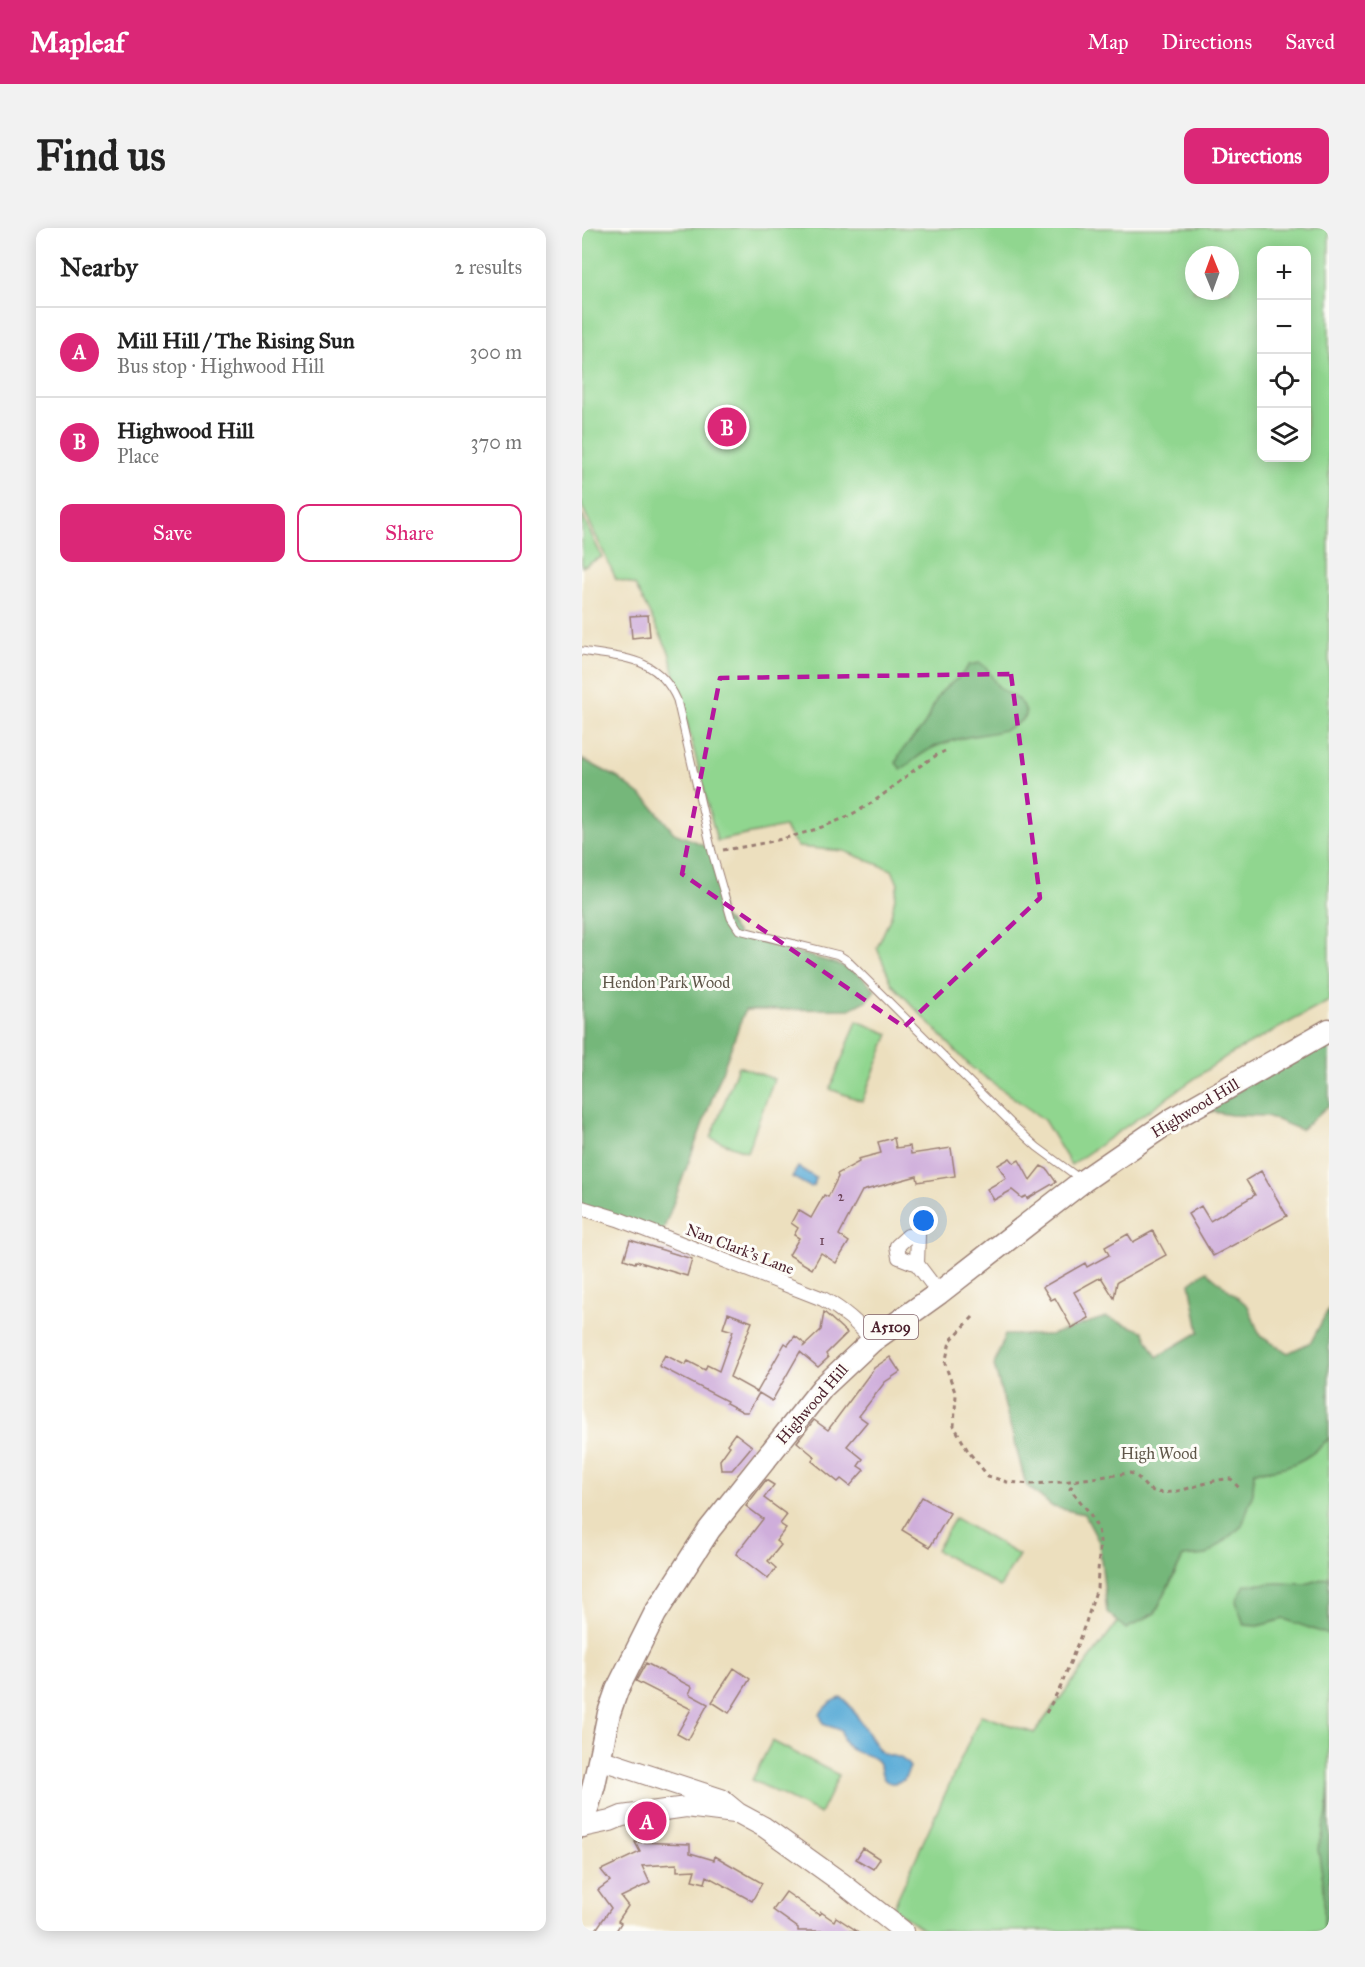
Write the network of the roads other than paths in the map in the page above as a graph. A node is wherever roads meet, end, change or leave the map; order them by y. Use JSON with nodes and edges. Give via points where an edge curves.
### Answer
{"nodes":[{"id":1,"x":582,"y":651,"type":"edge"},
{"id":2,"x":1329,"y":1030,"type":"edge"},
{"id":3,"x":1083,"y":1181,"type":"junction"},
{"id":4,"x":582,"y":1208,"type":"edge"},
{"id":5,"x":917,"y":1264,"type":"dead end"},
{"id":6,"x":939,"y":1293,"type":"junction"},
{"id":7,"x":872,"y":1341,"type":"junction"},
{"id":8,"x":599,"y":1759,"type":"junction"},
{"id":9,"x":590,"y":1798,"type":"junction"},
{"id":10,"x":738,"y":1813,"type":"junction"},
{"id":11,"x":622,"y":1816,"type":"junction"},
{"id":12,"x":582,"y":1826,"type":"edge"},
{"id":13,"x":903,"y":1931,"type":"edge"}],
"edges":[{"from":1,"to":3,"type":"lane","via":[[636,659],[649,665],[672,689],[712,852],[731,918],[739,930],[847,960],[1013,1125]]},
{"from":2,"to":3,"type":"main road","name":"Highwood Hill","number":"A5109","via":[[1173,1119]]},
{"from":3,"to":6,"type":"main road","name":"Highwood Hill","number":"A5109"},
{"from":4,"to":7,"type":"street","name":"Nan Clark's Lane","via":[[823,1299],[844,1311]]},
{"from":5,"to":6,"type":"street"},
{"from":6,"to":7,"type":"main road","name":"Highwood Hill","number":"A5109"},
{"from":7,"to":8,"type":"main road","name":"Highwood Hill","number":"A5109","via":[[823,1387],[710,1530],[656,1614],[617,1690]]},
{"from":8,"to":9,"type":"main road","number":"A5109"},
{"from":8,"to":10,"type":"main road","via":[[721,1799]]},
{"from":9,"to":11,"type":"main road"},
{"from":9,"to":12,"type":"main road","number":"A5109"},
{"from":10,"to":11,"type":"main road","via":[[686,1807]]},
{"from":10,"to":13,"type":"main road","via":[[764,1827]]},
{"from":11,"to":12,"type":"main road"}]}
